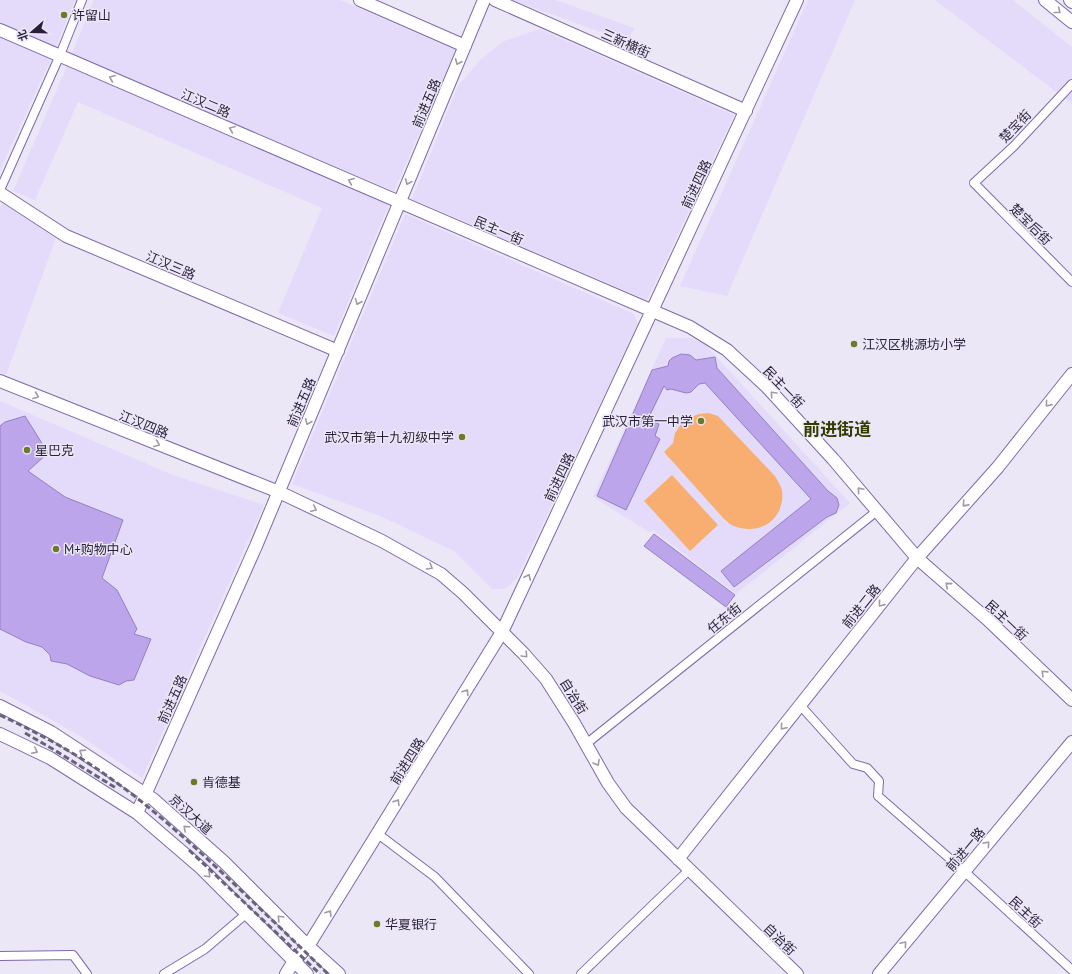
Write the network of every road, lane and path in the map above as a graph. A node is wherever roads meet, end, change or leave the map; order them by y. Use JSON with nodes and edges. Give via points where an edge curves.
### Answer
{"nodes":[{"id":1,"x":82,"y":0,"type":"edge"},
{"id":2,"x":360,"y":0,"type":"edge"},
{"id":3,"x":484,"y":0,"type":"edge"},
{"id":4,"x":495,"y":0,"type":"edge"},
{"id":5,"x":797,"y":0,"type":"edge"},
{"id":6,"x":1045,"y":0,"type":"edge"},
{"id":7,"x":1072,"y":22,"type":"edge"},
{"id":8,"x":0,"y":30,"type":"edge"},
{"id":9,"x":465,"y":46,"type":"junction"},
{"id":10,"x":60,"y":55,"type":"junction"},
{"id":11,"x":1072,"y":84,"type":"edge"},
{"id":12,"x":746,"y":111,"type":"junction"},
{"id":13,"x":974,"y":184,"type":"joint"},
{"id":14,"x":0,"y":192,"type":"edge"},
{"id":15,"x":400,"y":202,"type":"junction"},
{"id":16,"x":1072,"y":282,"type":"edge"},
{"id":17,"x":652,"y":311,"type":"junction"},
{"id":18,"x":338,"y":351,"type":"junction"},
{"id":19,"x":1072,"y":374,"type":"edge"},
{"id":20,"x":0,"y":382,"type":"edge"},
{"id":21,"x":279,"y":492,"type":"junction"},
{"id":22,"x":877,"y":511,"type":"junction"},
{"id":23,"x":917,"y":558,"type":"junction"},
{"id":24,"x":502,"y":632,"type":"junction"},
{"id":25,"x":1072,"y":700,"type":"edge"},
{"id":26,"x":800,"y":705,"type":"junction"},
{"id":27,"x":0,"y":706,"type":"edge"},
{"id":28,"x":0,"y":734,"type":"edge"},
{"id":29,"x":1072,"y":742,"type":"edge"},
{"id":30,"x":586,"y":744,"type":"junction"},
{"id":31,"x":146,"y":794,"type":"junction"},
{"id":32,"x":137,"y":813,"type":"junction"},
{"id":33,"x":378,"y":834,"type":"junction"},
{"id":34,"x":678,"y":859,"type":"junction"},
{"id":35,"x":689,"y":870,"type":"junction"},
{"id":36,"x":964,"y":871,"type":"junction"},
{"id":37,"x":246,"y":914,"type":"junction"},
{"id":38,"x":308,"y":946,"type":"junction"},
{"id":39,"x":0,"y":956,"type":"edge"},
{"id":40,"x":294,"y":961,"type":"junction"},
{"id":41,"x":1072,"y":970,"type":"edge"},
{"id":42,"x":87,"y":974,"type":"edge"},
{"id":43,"x":164,"y":974,"type":"edge"},
{"id":44,"x":286,"y":974,"type":"edge"},
{"id":45,"x":307,"y":974,"type":"edge"},
{"id":46,"x":339,"y":974,"type":"edge"},
{"id":47,"x":529,"y":974,"type":"edge"},
{"id":48,"x":581,"y":974,"type":"edge"},
{"id":49,"x":796,"y":974,"type":"edge"},
{"id":50,"x":879,"y":974,"type":"edge"}],
"edges":[{"from":1,"to":10,"type":"street"},
{"from":2,"to":9,"type":"street"},
{"from":3,"to":9,"type":"street","name":"前进五路"},
{"from":4,"to":12,"type":"street","name":"三新横街"},
{"from":5,"to":12,"type":"street","name":"前进四路"},
{"from":6,"to":7,"type":"street","one_way":true},
{"from":8,"to":10,"type":"street","name":"江汉二路"},
{"from":9,"to":15,"type":"street","name":"前进五路","one_way":true},
{"from":10,"to":14,"type":"street"},
{"from":15,"to":10,"type":"street","name":"江汉二路","one_way":true},
{"from":11,"to":13,"type":"street","name":"楚宝街"},
{"from":12,"to":17,"type":"street","name":"前进四路"},
{"from":13,"to":16,"type":"street","name":"楚宝后街"},
{"from":14,"to":18,"type":"street","name":"江汉三路","via":[[66,236]]},
{"from":15,"to":17,"type":"street","name":"民主一街"},
{"from":15,"to":18,"type":"street","name":"前进五路","one_way":true},
{"from":22,"to":17,"type":"street","name":"民主一街","one_way":true,"via":[[766,386],[727,350],[690,327]]},
{"from":24,"to":17,"type":"street","name":"前进四路","one_way":true},
{"from":18,"to":21,"type":"street","name":"前进五路","one_way":true},
{"from":19,"to":23,"type":"street","name":"前进二路","one_way":true,"via":[[998,466]]},
{"from":20,"to":21,"type":"street","name":"江汉四路","one_way":true},
{"from":21,"to":24,"type":"street","name":"自治街","one_way":true,"via":[[382,541],[441,574],[463,592]]},
{"from":21,"to":31,"type":"street","name":"前进五路"},
{"from":22,"to":23,"type":"street","name":"民主一街"},
{"from":22,"to":30,"type":"street","name":"任东街"},
{"from":25,"to":23,"type":"street","name":"民主一街","one_way":true,"via":[[987,619]]},
{"from":23,"to":26,"type":"street","name":"前进二路","one_way":true},
{"from":24,"to":30,"type":"street","name":"自治街","one_way":true,"via":[[546,679]]},
{"from":33,"to":24,"type":"street","name":"前进四路","one_way":true},
{"from":26,"to":34,"type":"street","name":"前进二路","one_way":true},
{"from":26,"to":36,"type":"street","name":"民主街","via":[[853,764],[867,768],[879,781],[878,796]]},
{"from":31,"to":27,"type":"street","name":"京汉大道","one_way":true,"via":[[51,732]]},
{"from":28,"to":32,"type":"street","one_way":true,"via":[[50,758]]},
{"from":36,"to":29,"type":"street","name":"前进一路","one_way":true},
{"from":30,"to":34,"type":"street","name":"自治街","one_way":true,"via":[[608,783],[626,808]]},
{"from":31,"to":32,"type":"street","name":"前进五路"},
{"from":38,"to":31,"type":"street","name":"京汉大道","one_way":true,"via":[[224,862]]},
{"from":32,"to":37,"type":"street","one_way":true,"via":[[201,868]]},
{"from":38,"to":33,"type":"street","name":"前进四路","one_way":true},
{"from":33,"to":47,"type":"street","via":[[435,877]]},
{"from":34,"to":35,"type":"street","name":"自治街"},
{"from":35,"to":48,"type":"street"},
{"from":35,"to":49,"type":"street","name":"自治街"},
{"from":36,"to":41,"type":"street","name":"民主街"},
{"from":50,"to":36,"type":"street","name":"前进一路","one_way":true},
{"from":37,"to":40,"type":"street"},
{"from":37,"to":43,"type":"street","via":[[205,948]]},
{"from":38,"to":40,"type":"street","name":"前进四路"},
{"from":38,"to":46,"type":"street","name":"京汉大道"},
{"from":39,"to":42,"type":"street","via":[[73,955]]},
{"from":40,"to":44,"type":"street","name":"前进四路"},
{"from":40,"to":45,"type":"street"}]}
